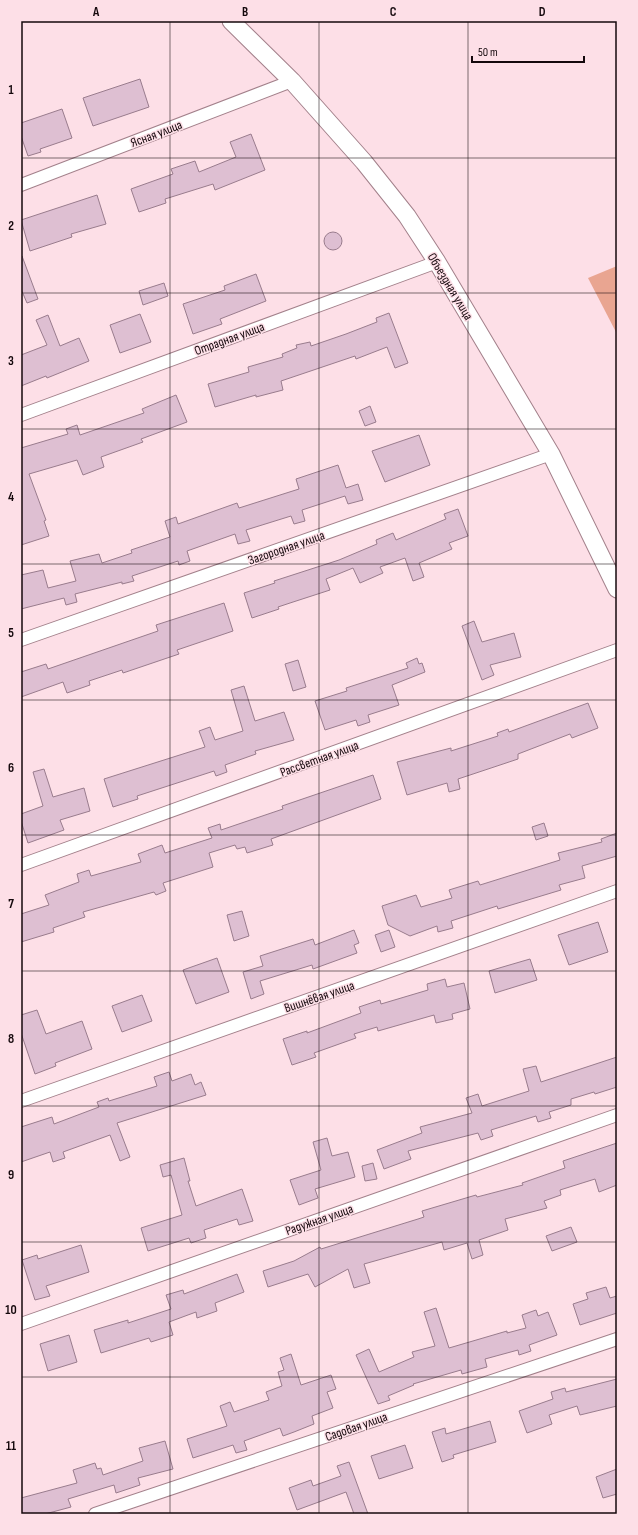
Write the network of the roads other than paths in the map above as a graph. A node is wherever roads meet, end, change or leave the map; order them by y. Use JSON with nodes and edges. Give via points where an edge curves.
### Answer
{"nodes":[{"id":1,"x":231,"y":21,"type":"edge"},
{"id":2,"x":292,"y":81,"type":"junction"},
{"id":3,"x":21,"y":185,"type":"edge"},
{"id":4,"x":437,"y":262,"type":"junction"},
{"id":5,"x":21,"y":415,"type":"edge"},
{"id":6,"x":551,"y":454,"type":"junction"},
{"id":7,"x":617,"y":589,"type":"edge"},
{"id":8,"x":21,"y":640,"type":"edge"},
{"id":9,"x":617,"y":650,"type":"edge"},
{"id":10,"x":21,"y":865,"type":"edge"},
{"id":11,"x":617,"y":891,"type":"edge"},
{"id":12,"x":21,"y":1101,"type":"edge"},
{"id":13,"x":617,"y":1115,"type":"edge"},
{"id":14,"x":21,"y":1324,"type":"edge"},
{"id":15,"x":617,"y":1338,"type":"edge"},
{"id":16,"x":95,"y":1514,"type":"edge"}],
"edges":[{"from":1,"to":2,"type":"main road","name":"Объездная улица"},
{"from":2,"to":3,"type":"street","name":"Ясная улица"},
{"from":2,"to":4,"type":"main road","name":"Объездная улица","via":[[407,216]]},
{"from":4,"to":5,"type":"street","name":"Отрадная улица"},
{"from":4,"to":6,"type":"main road","name":"Объездная улица"},
{"from":6,"to":7,"type":"main road","name":"Объездная улица"},
{"from":6,"to":8,"type":"street","name":"Загородная улица"},
{"from":9,"to":10,"type":"street","name":"Рассветная улица"},
{"from":11,"to":12,"type":"street","name":"Вишнёвая улица"},
{"from":13,"to":14,"type":"street","name":"Радужная улица"},
{"from":15,"to":16,"type":"street","name":"Садовая улица"}]}
